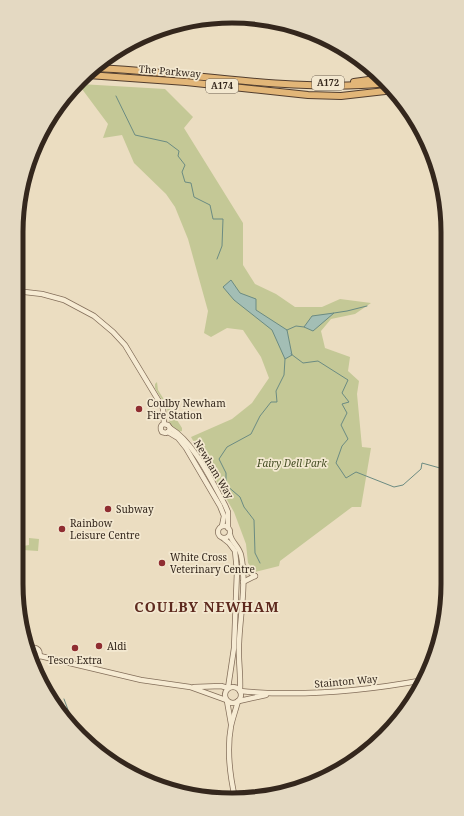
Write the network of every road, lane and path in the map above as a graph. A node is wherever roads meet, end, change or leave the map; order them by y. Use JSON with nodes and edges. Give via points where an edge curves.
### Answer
{"nodes":[{"id":1,"x":102,"y":68,"type":"edge"},
{"id":2,"x":94,"y":75,"type":"edge"},
{"id":3,"x":375,"y":79,"type":"edge"},
{"id":4,"x":380,"y":84,"type":"edge"},
{"id":5,"x":294,"y":85,"type":"junction"},
{"id":6,"x":386,"y":91,"type":"edge"},
{"id":7,"x":390,"y":95,"type":"edge"},
{"id":8,"x":341,"y":96,"type":"junction"},
{"id":9,"x":23,"y":292,"type":"edge"},
{"id":10,"x":164,"y":424,"type":"junction"},
{"id":11,"x":169,"y":430,"type":"junction"},
{"id":12,"x":222,"y":526,"type":"junction"},
{"id":13,"x":228,"y":528,"type":"junction"},
{"id":14,"x":230,"y":534,"type":"junction"},
{"id":15,"x":224,"y":539,"type":"junction"},
{"id":16,"x":242,"y":566,"type":"junction"},
{"id":17,"x":243,"y":582,"type":"junction"},
{"id":18,"x":33,"y":648,"type":"edge"},
{"id":19,"x":40,"y":656,"type":"junction"},
{"id":20,"x":37,"y":658,"type":"edge"},
{"id":21,"x":416,"y":681,"type":"edge"},
{"id":22,"x":190,"y":687,"type":"junction"},
{"id":23,"x":228,"y":688,"type":"junction"},
{"id":24,"x":240,"y":690,"type":"junction"},
{"id":25,"x":269,"y":694,"type":"junction"},
{"id":26,"x":227,"y":701,"type":"junction"},
{"id":27,"x":239,"y":701,"type":"junction"},
{"id":28,"x":231,"y":726,"type":"junction"},
{"id":29,"x":234,"y":793,"type":"edge"}],
"edges":[{"from":1,"to":5,"type":"highway","name":"The Parkway","number":"A174"},
{"from":2,"to":8,"type":"highway","name":"The Parkway","number":"A174","via":[[186,82],[290,94]]},
{"from":3,"to":5,"type":"highway","number":"A172"},
{"from":4,"to":5,"type":"highway","name":"The Parkway","number":"A174","via":[[340,87]]},
{"from":6,"to":8,"type":"highway","name":"The Parkway","number":"A174"},
{"from":7,"to":8,"type":"highway","number":"A174"},
{"from":9,"to":10,"type":"street","name":"Newham Way","via":[[64,300],[94,316],[113,332],[125,345],[163,408]]},
{"from":10,"to":11,"type":"street","name":"Newham Way","via":[[168,425]]},
{"from":10,"to":11,"type":"street","name":"Newham Way","via":[[160,427],[163,433]]},
{"from":11,"to":12,"type":"street","name":"Newham Way","via":[[186,448],[220,506],[224,516]]},
{"from":11,"to":13,"type":"street","name":"Newham Way","via":[[179,433],[190,445],[225,505],[228,512]]},
{"from":12,"to":13,"type":"street"},
{"from":12,"to":15,"type":"street","name":"Newham Way","via":[[217,532]]},
{"from":13,"to":14,"type":"street","name":"Newham Way"},
{"from":14,"to":15,"type":"street"},
{"from":14,"to":16,"type":"street","name":"Newham Way","via":[[230,538],[239,549]]},
{"from":15,"to":23,"type":"street","name":"Newham Way","via":[[235,551],[237,571],[234,648]]},
{"from":16,"to":17,"type":"street","name":"Newham Way"},
{"from":16,"to":17,"type":"street","via":[[255,576]]},
{"from":17,"to":24,"type":"street","name":"Newham Way","via":[[239,644]]},
{"from":18,"to":19,"type":"street","via":[[39,650]]},
{"from":19,"to":20,"type":"street"},
{"from":19,"to":22,"type":"street","via":[[141,680]]},
{"from":21,"to":25,"type":"street","name":"Stainton Way","via":[[359,689]]},
{"from":22,"to":23,"type":"street"},
{"from":22,"to":26,"type":"street"},
{"from":23,"to":24,"type":"street","via":[[236,687]]},
{"from":23,"to":26,"type":"street","via":[[225,692]]},
{"from":24,"to":25,"type":"street","name":"Stainton Way"},
{"from":24,"to":27,"type":"street"},
{"from":25,"to":27,"type":"street","name":"Stainton Way"},
{"from":26,"to":27,"type":"street"},
{"from":26,"to":28,"type":"street"},
{"from":27,"to":28,"type":"street"},
{"from":28,"to":29,"type":"street"}]}
